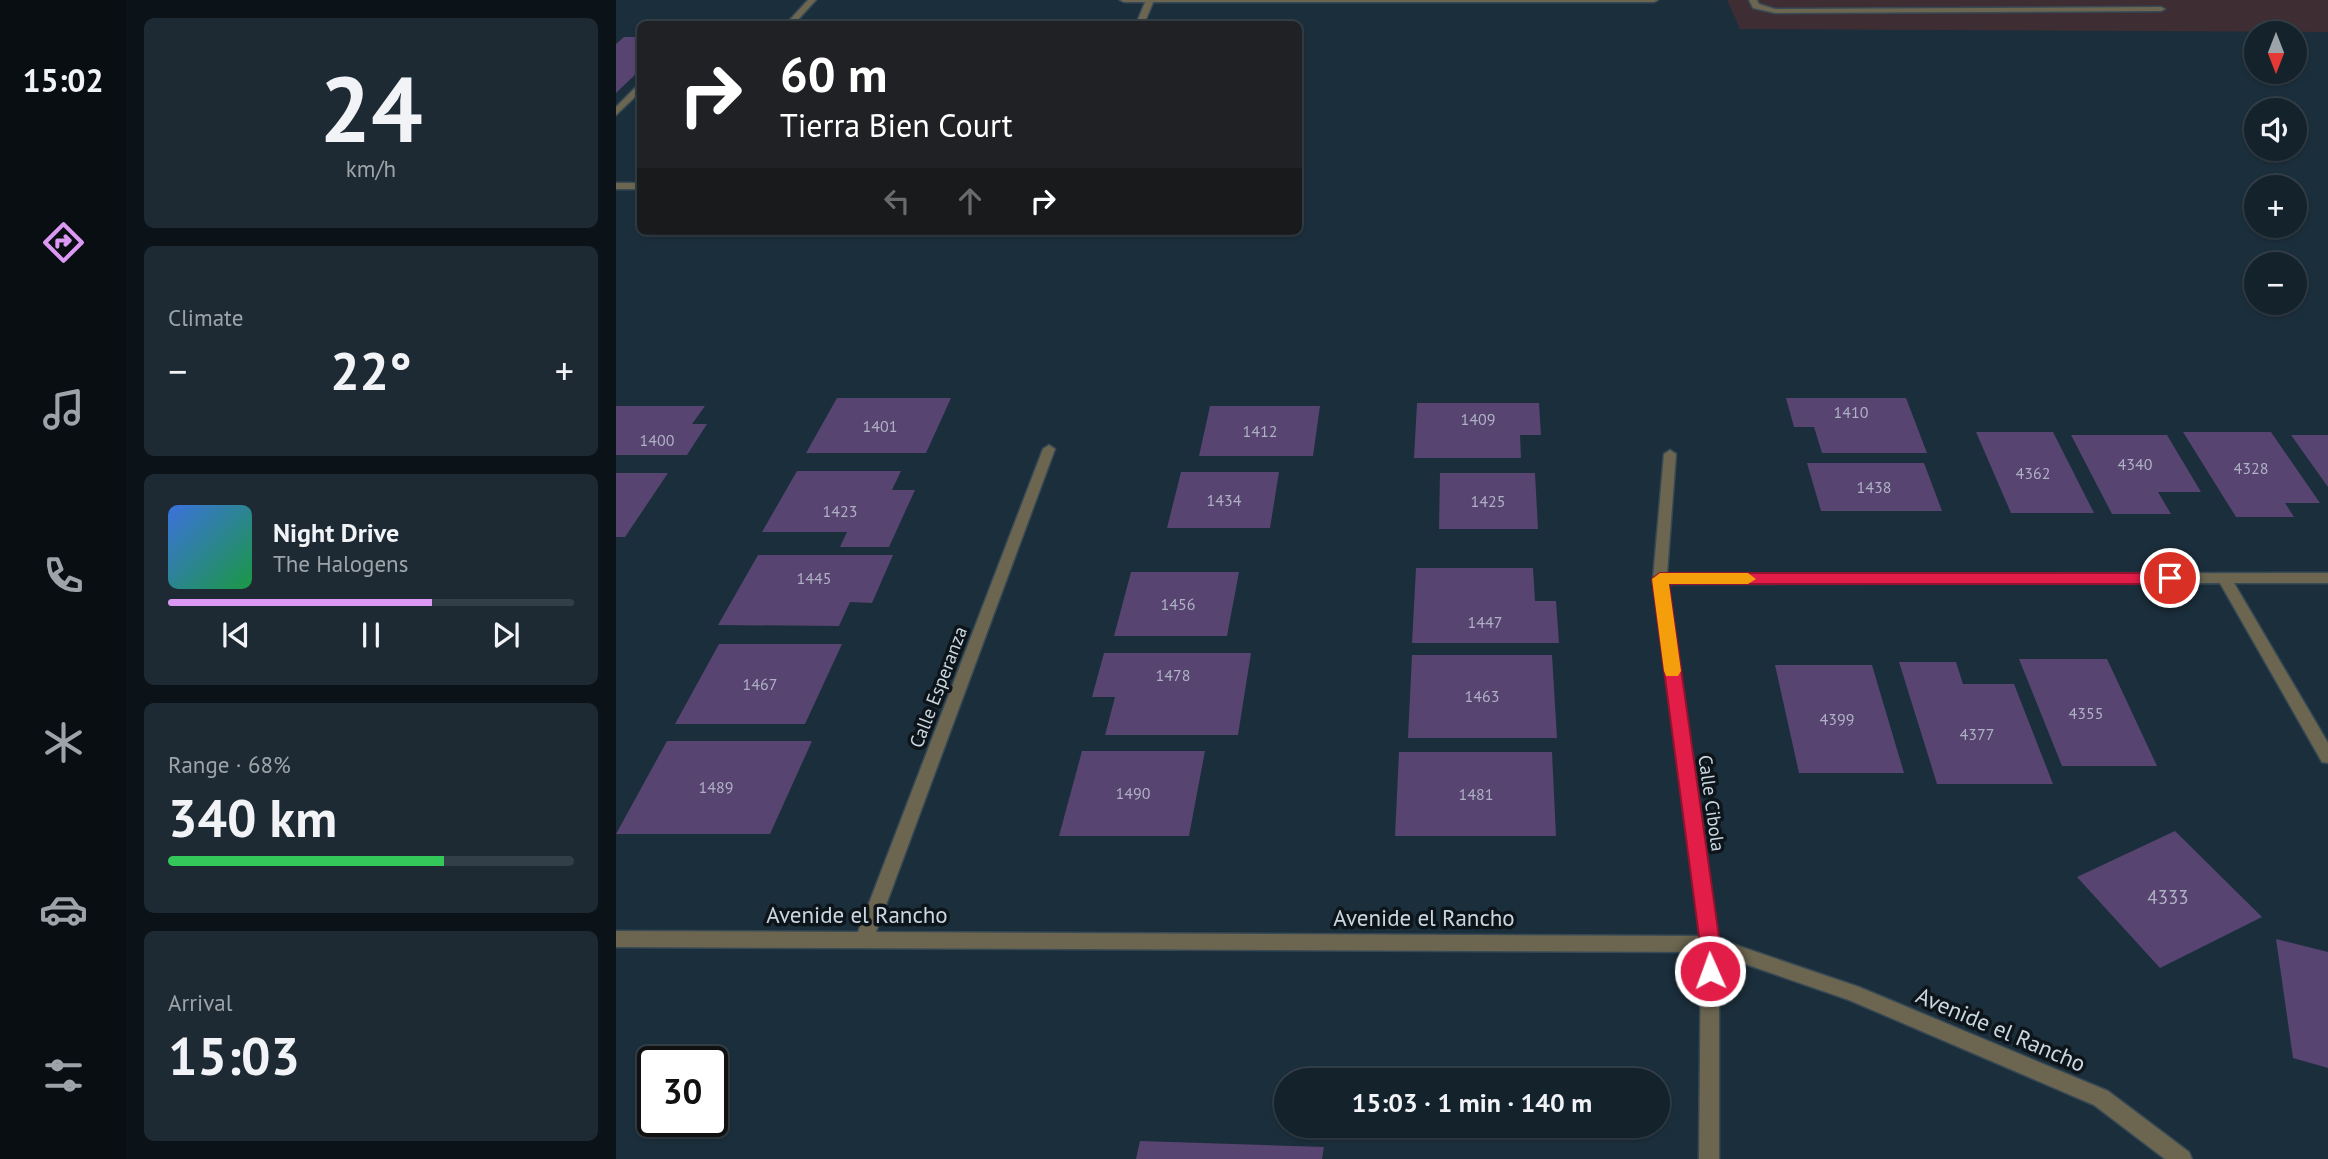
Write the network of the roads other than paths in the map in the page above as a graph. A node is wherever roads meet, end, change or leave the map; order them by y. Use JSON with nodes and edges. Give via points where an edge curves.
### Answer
{"nodes":[{"id":1,"x":812,"y":0,"type":"edge"},
{"id":2,"x":1124,"y":0,"type":"edge"},
{"id":3,"x":1150,"y":0,"type":"edge"},
{"id":4,"x":1753,"y":0,"type":"edge"},
{"id":5,"x":2152,"y":0,"type":"edge"},
{"id":6,"x":1655,"y":1,"type":"edge"},
{"id":7,"x":793,"y":21,"type":"edge"},
{"id":8,"x":1141,"y":21,"type":"edge"},
{"id":9,"x":637,"y":91,"type":"edge"},
{"id":10,"x":616,"y":112,"type":"edge"},
{"id":11,"x":616,"y":186,"type":"edge"},
{"id":12,"x":637,"y":186,"type":"edge"},
{"id":13,"x":1049,"y":449,"type":"dead end"},
{"id":14,"x":1670,"y":454,"type":"dead end"},
{"id":15,"x":2224,"y":578,"type":"junction"},
{"id":16,"x":2328,"y":578,"type":"edge"},
{"id":17,"x":1660,"y":579,"type":"junction"},
{"id":18,"x":2328,"y":757,"type":"edge"},
{"id":19,"x":616,"y":939,"type":"edge"},
{"id":20,"x":864,"y":939,"type":"junction"},
{"id":21,"x":1710,"y":944,"type":"junction"},
{"id":22,"x":1709,"y":1159,"type":"edge"},
{"id":23,"x":2182,"y":1159,"type":"edge"}],
"edges":[{"from":1,"to":7,"type":"street"},
{"from":2,"to":3,"type":"street"},
{"from":3,"to":6,"type":"street"},
{"from":3,"to":8,"type":"street"},
{"from":4,"to":5,"type":"street","via":[[1756,6],[1775,11],[2161,9]]},
{"from":9,"to":10,"type":"street"},
{"from":11,"to":12,"type":"street"},
{"from":13,"to":20,"type":"street","name":"Calle Esperanza"},
{"from":14,"to":17,"type":"street","name":"Calle Cibola"},
{"from":15,"to":16,"type":"street"},
{"from":15,"to":17,"type":"street"},
{"from":15,"to":18,"type":"street"},
{"from":17,"to":21,"type":"street","name":"Calle Cibola"},
{"from":19,"to":20,"type":"street","name":"Avenide el Rancho"},
{"from":20,"to":21,"type":"street","name":"Avenide el Rancho"},
{"from":21,"to":22,"type":"street","name":"Calle Cibola"},
{"from":21,"to":23,"type":"street","name":"Avenide el Rancho","via":[[1852,993],[2101,1098]]}]}
